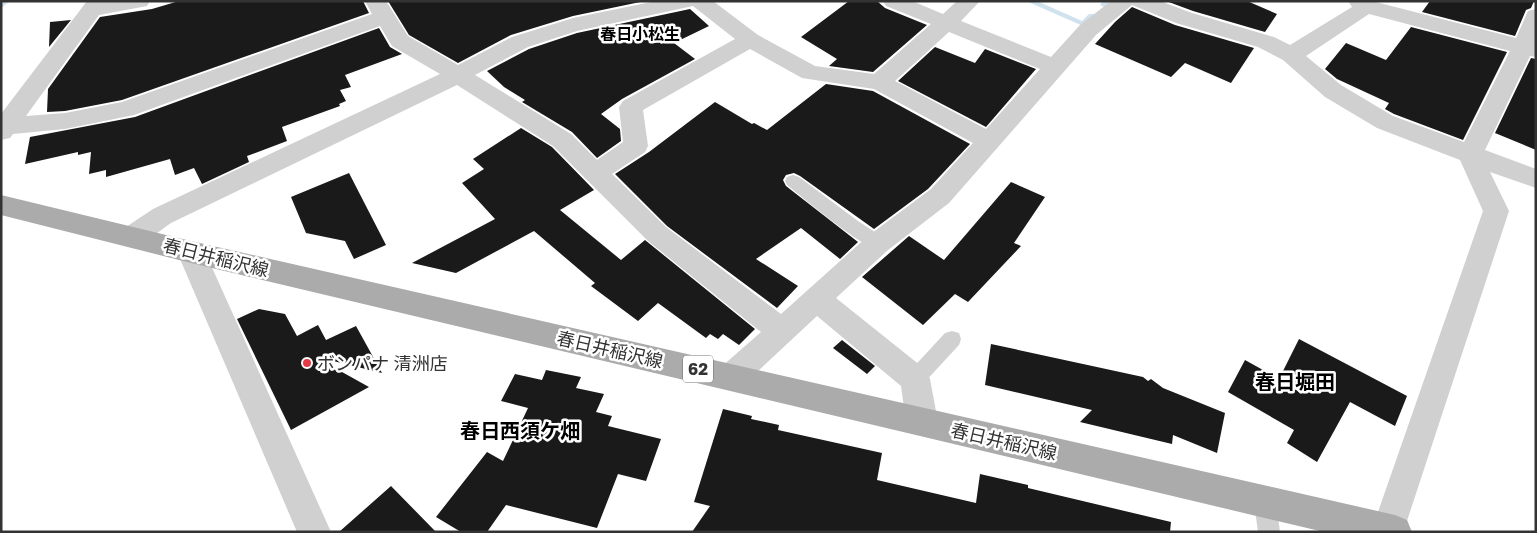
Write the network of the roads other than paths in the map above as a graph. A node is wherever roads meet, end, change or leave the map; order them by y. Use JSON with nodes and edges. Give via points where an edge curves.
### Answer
{"nodes":[{"id":1,"x":140,"y":1,"type":"edge"},
{"id":2,"x":689,"y":1,"type":"edge"},
{"id":3,"x":699,"y":1,"type":"edge"},
{"id":4,"x":893,"y":1,"type":"edge"},
{"id":5,"x":970,"y":1,"type":"edge"},
{"id":6,"x":1124,"y":1,"type":"edge"},
{"id":7,"x":1140,"y":1,"type":"edge"},
{"id":8,"x":1362,"y":4,"type":"edge"},
{"id":9,"x":94,"y":6,"type":"edge"},
{"id":10,"x":625,"y":6,"type":"edge"},
{"id":11,"x":380,"y":9,"type":"edge"},
{"id":12,"x":1536,"y":16,"type":"edge"},
{"id":13,"x":945,"y":23,"type":"junction"},
{"id":14,"x":750,"y":40,"type":"junction"},
{"id":15,"x":1530,"y":48,"type":"edge"},
{"id":16,"x":1291,"y":56,"type":"junction"},
{"id":17,"x":1055,"y":67,"type":"junction"},
{"id":18,"x":458,"y":74,"type":"junction"},
{"id":19,"x":879,"y":82,"type":"junction"},
{"id":20,"x":4,"y":129,"type":"edge"},
{"id":21,"x":989,"y":141,"type":"junction"},
{"id":22,"x":1470,"y":155,"type":"junction"},
{"id":23,"x":596,"y":174,"type":"junction"},
{"id":24,"x":1536,"y":179,"type":"edge"},
{"id":25,"x":793,"y":181,"type":"dead end"},
{"id":26,"x":1,"y":205,"type":"edge"},
{"id":27,"x":132,"y":236,"type":"junction"},
{"id":28,"x":878,"y":243,"type":"junction"},
{"id":29,"x":191,"y":252,"type":"junction"},
{"id":30,"x":816,"y":298,"type":"junction"},
{"id":31,"x":780,"y":330,"type":"junction"},
{"id":32,"x":952,"y":339,"type":"dead end"},
{"id":33,"x":731,"y":377,"type":"junction"},
{"id":34,"x":915,"y":379,"type":"junction"},
{"id":35,"x":922,"y":422,"type":"junction"},
{"id":36,"x":1265,"y":502,"type":"junction"},
{"id":37,"x":1391,"y":531,"type":"edge"},
{"id":38,"x":314,"y":532,"type":"edge"},
{"id":39,"x":1269,"y":532,"type":"edge"}],
"edges":[{"from":1,"to":9,"type":"street"},
{"from":2,"to":10,"type":"street"},
{"from":3,"to":14,"type":"street"},
{"from":4,"to":13,"type":"street"},
{"from":5,"to":13,"type":"street"},
{"from":6,"to":17,"type":"street","via":[[1088,30]]},
{"from":7,"to":16,"type":"street","via":[[1184,18],[1266,42]]},
{"from":8,"to":15,"type":"street"},
{"from":8,"to":16,"type":"street"},
{"from":9,"to":20,"type":"street"},
{"from":10,"to":18,"type":"street","via":[[520,42]]},
{"from":11,"to":18,"type":"street","via":[[400,42]]},
{"from":11,"to":20,"type":"street","via":[[126,109]]},
{"from":12,"to":15,"type":"street"},
{"from":13,"to":17,"type":"street"},
{"from":13,"to":19,"type":"street"},
{"from":14,"to":19,"type":"street","via":[[810,73]]},
{"from":14,"to":23,"type":"street","via":[[631,107],[636,146]]},
{"from":15,"to":22,"type":"street"},
{"from":16,"to":22,"type":"street","via":[[1333,91],[1385,122]]},
{"from":17,"to":21,"type":"street"},
{"from":18,"to":23,"type":"street","via":[[562,140]]},
{"from":18,"to":27,"type":"street","via":[[162,216]]},
{"from":19,"to":21,"type":"street"},
{"from":21,"to":28,"type":"street","via":[[940,196]]},
{"from":22,"to":24,"type":"street"},
{"from":22,"to":37,"type":"street","via":[[1496,211]]},
{"from":23,"to":31,"type":"street","via":[[657,234]]},
{"from":25,"to":28,"type":"lane"},
{"from":26,"to":27,"type":"main road","name":"春日井稲沢線","number":"62"},
{"from":27,"to":29,"type":"main road","name":"春日井稲沢線","number":"62"},
{"from":28,"to":30,"type":"street"},
{"from":29,"to":33,"type":"main road","name":"春日井稲沢線","number":"62"},
{"from":29,"to":38,"type":"street"},
{"from":30,"to":31,"type":"street"},
{"from":30,"to":34,"type":"street"},
{"from":31,"to":33,"type":"street"},
{"from":32,"to":34,"type":"lane"},
{"from":33,"to":35,"type":"main road","name":"春日井稲沢線","number":"62"},
{"from":34,"to":35,"type":"street"},
{"from":35,"to":36,"type":"main road","name":"春日井稲沢線","number":"62"},
{"from":36,"to":37,"type":"main road","name":"春日井稲沢線","number":"62"},
{"from":36,"to":39,"type":"lane"}]}
